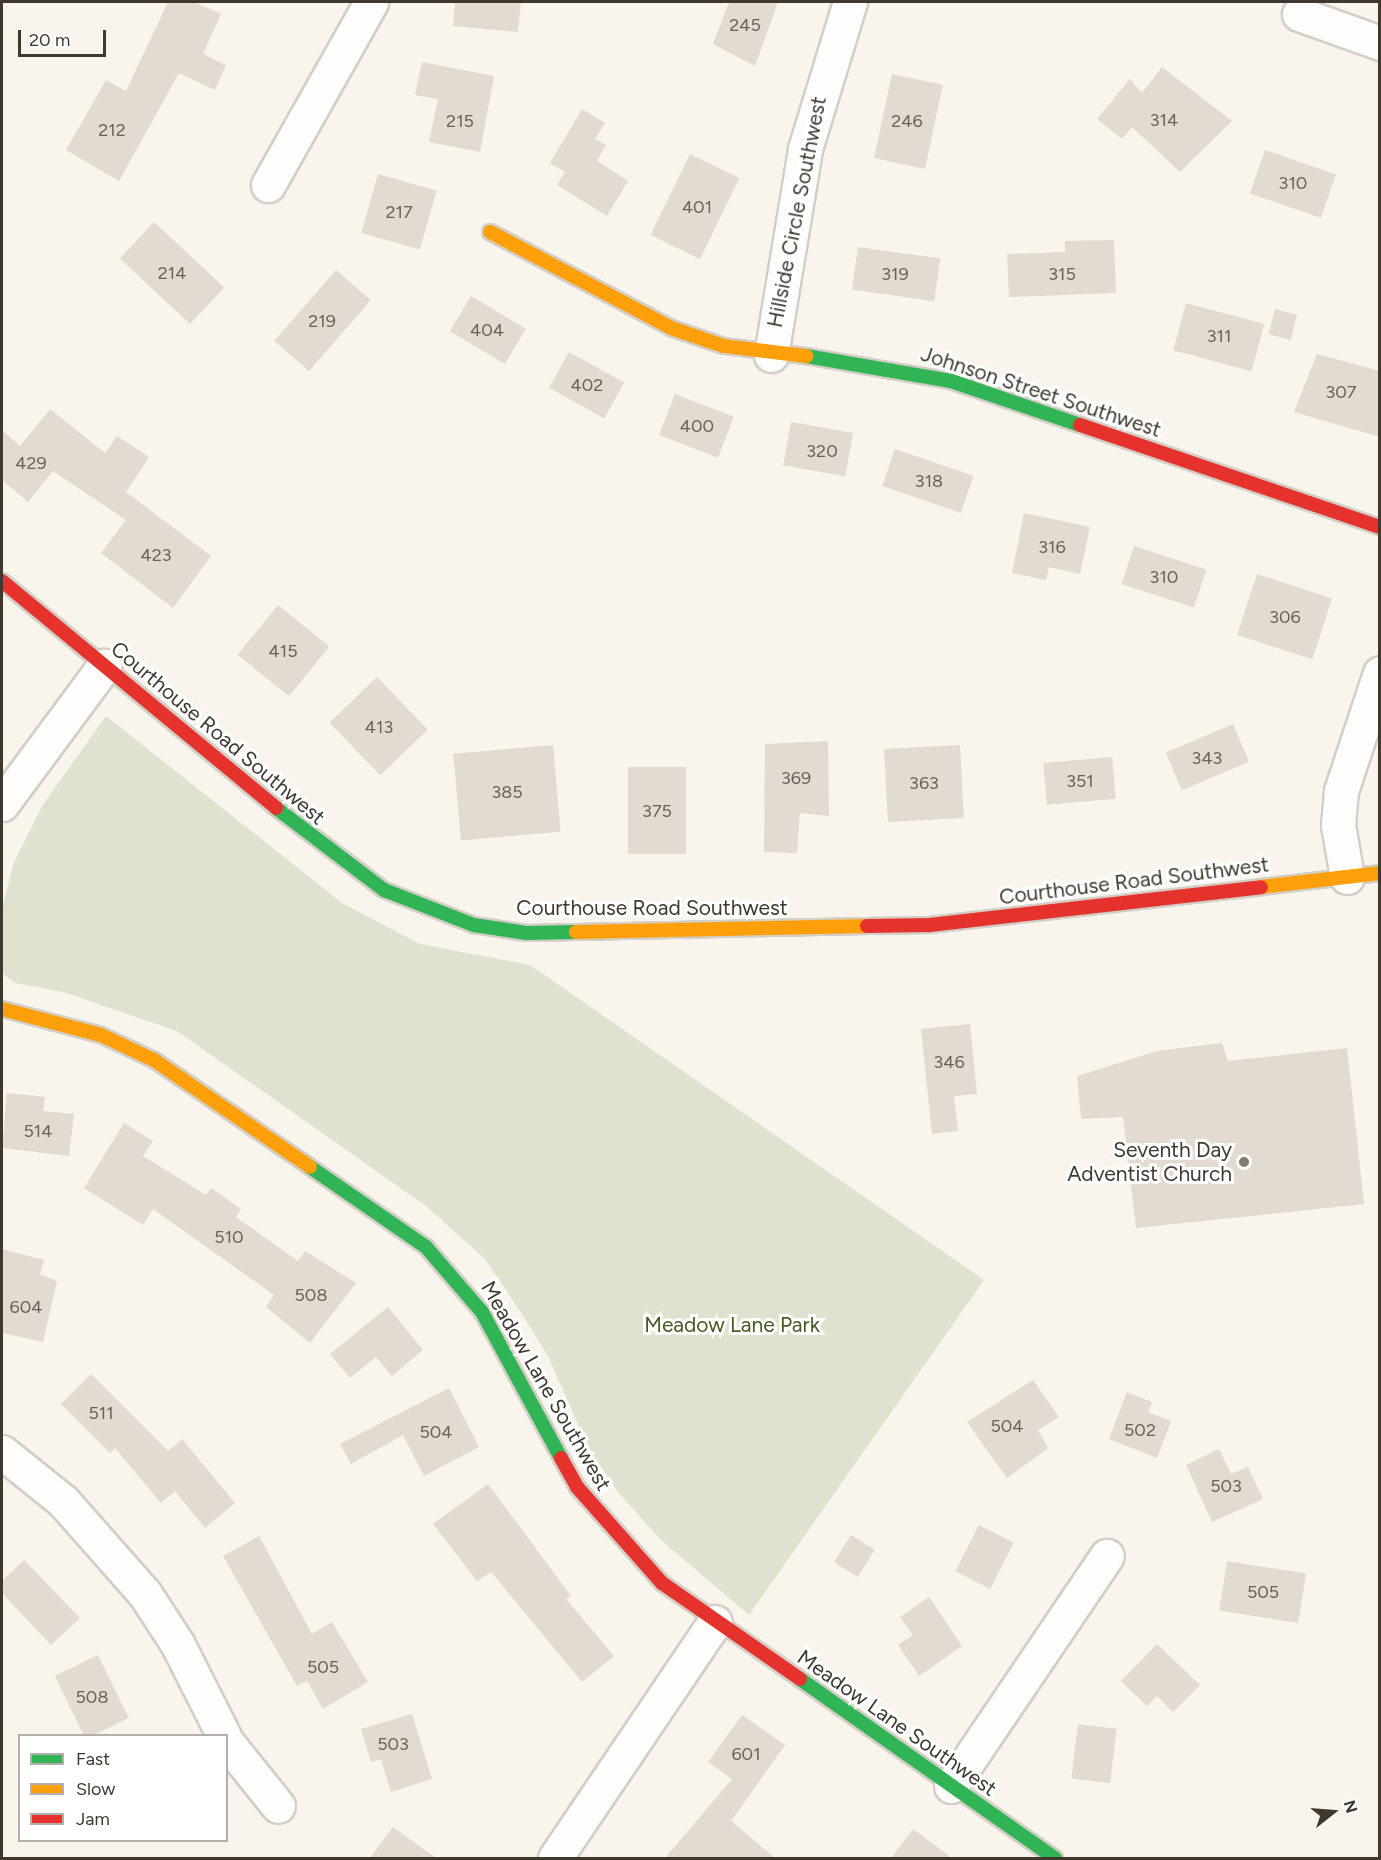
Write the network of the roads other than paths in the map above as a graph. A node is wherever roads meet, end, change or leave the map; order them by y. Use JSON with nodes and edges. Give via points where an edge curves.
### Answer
{"nodes":[{"id":1,"x":370,"y":2,"type":"edge"},
{"id":2,"x":850,"y":2,"type":"edge"},
{"id":3,"x":1299,"y":14,"type":"dead end"},
{"id":4,"x":1380,"y":43,"type":"edge"},
{"id":5,"x":268,"y":184,"type":"dead end"},
{"id":6,"x":490,"y":232,"type":"dead end"},
{"id":7,"x":771,"y":355,"type":"junction"},
{"id":8,"x":1380,"y":527,"type":"edge"},
{"id":9,"x":2,"y":581,"type":"edge"},
{"id":10,"x":104,"y":666,"type":"junction"},
{"id":11,"x":1380,"y":673,"type":"edge"},
{"id":12,"x":2,"y":804,"type":"edge"},
{"id":13,"x":1380,"y":873,"type":"edge"},
{"id":14,"x":1347,"y":877,"type":"junction"},
{"id":15,"x":2,"y":1009,"type":"edge"},
{"id":16,"x":2,"y":1452,"type":"edge"},
{"id":17,"x":1107,"y":1556,"type":"dead end"},
{"id":18,"x":715,"y":1622,"type":"junction"},
{"id":19,"x":223,"y":1734,"type":"edge"},
{"id":20,"x":228,"y":1744,"type":"edge"},
{"id":21,"x":951,"y":1786,"type":"junction"},
{"id":22,"x":278,"y":1806,"type":"dead end"},
{"id":23,"x":555,"y":1858,"type":"edge"},
{"id":24,"x":1055,"y":1858,"type":"edge"}],
"edges":[{"from":1,"to":5,"type":"street"},
{"from":2,"to":7,"type":"street","name":"Hillside Circle Southwest","via":[[805,149]]},
{"from":3,"to":4,"type":"street"},
{"from":6,"to":7,"type":"street","name":"Johnson Street Southwest","via":[[671,328]]},
{"from":7,"to":8,"type":"street","name":"Johnson Street Southwest","via":[[881,365],[951,381]]},
{"from":9,"to":10,"type":"street","name":"Courthouse Road Southwest"},
{"from":10,"to":12,"type":"street"},
{"from":10,"to":14,"type":"street","name":"Courthouse Road Southwest","via":[[340,861],[384,890],[474,925],[526,933],[930,925]]},
{"from":11,"to":14,"type":"street","via":[[1341,791],[1338,825]]},
{"from":13,"to":14,"type":"street","name":"Courthouse Road Southwest"},
{"from":15,"to":18,"type":"street","name":"Meadow Lane Southwest","via":[[101,1035],[154,1059],[426,1247],[482,1312],[577,1486],[662,1583]]},
{"from":16,"to":19,"type":"street","via":[[63,1501],[145,1594],[177,1643]]},
{"from":17,"to":21,"type":"street"},
{"from":18,"to":21,"type":"street","name":"Meadow Lane Southwest"},
{"from":18,"to":23,"type":"street"},
{"from":20,"to":22,"type":"street"},
{"from":21,"to":24,"type":"street","name":"Meadow Lane Southwest"}]}
